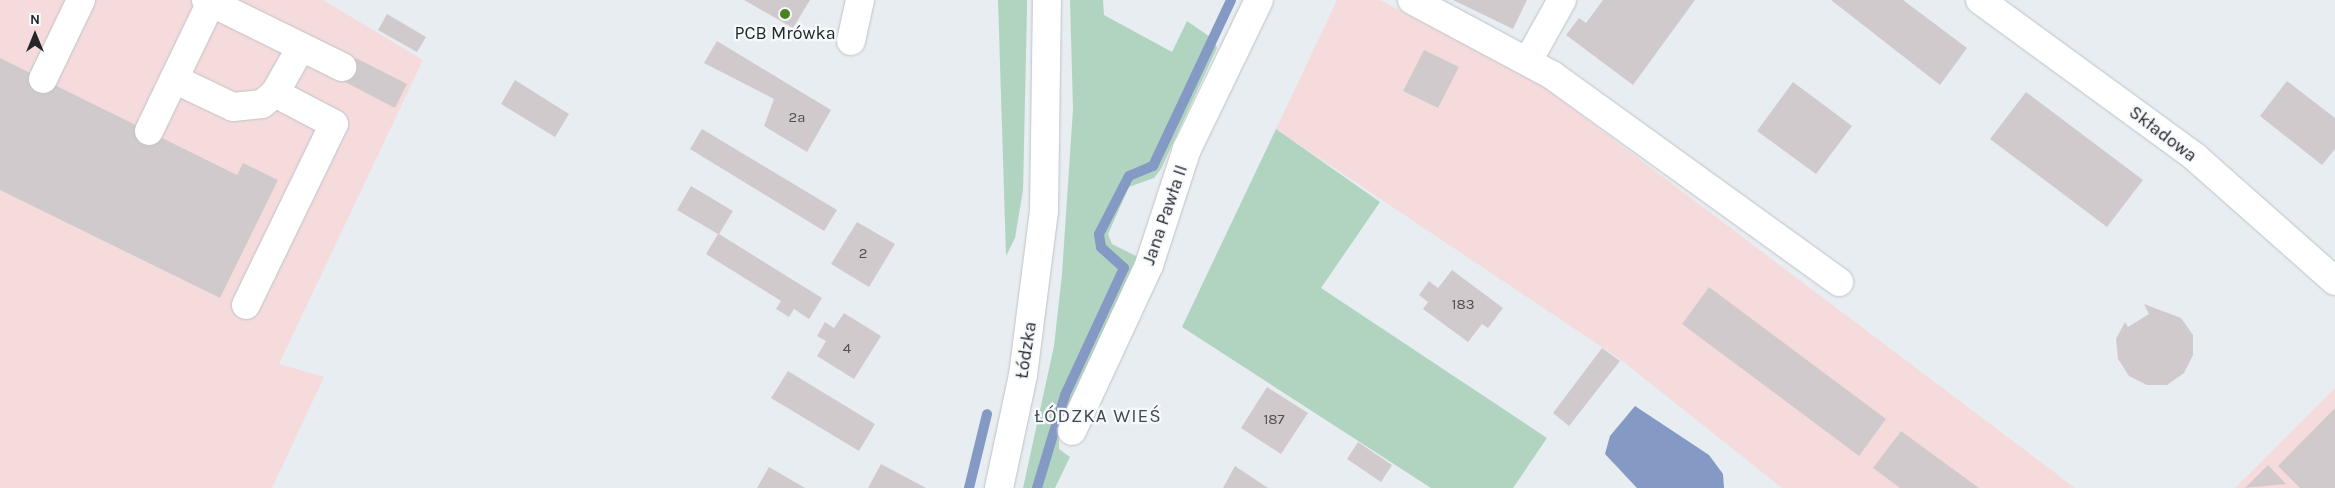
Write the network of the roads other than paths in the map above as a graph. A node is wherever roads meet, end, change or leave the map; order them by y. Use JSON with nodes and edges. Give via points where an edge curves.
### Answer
{"nodes":[{"id":1,"x":81,"y":0,"type":"edge"},
{"id":2,"x":860,"y":0,"type":"edge"},
{"id":3,"x":1047,"y":0,"type":"edge"},
{"id":4,"x":1259,"y":0,"type":"edge"},
{"id":5,"x":1412,"y":0,"type":"edge"},
{"id":6,"x":1562,"y":0,"type":"edge"},
{"id":7,"x":1980,"y":0,"type":"edge"},
{"id":8,"x":208,"y":1,"type":"edge"},
{"id":9,"x":851,"y":41,"type":"dead end"},
{"id":10,"x":301,"y":47,"type":"junction"},
{"id":11,"x":1528,"y":61,"type":"junction"},
{"id":12,"x":342,"y":67,"type":"dead end"},
{"id":13,"x":43,"y":79,"type":"dead end"},
{"id":14,"x":174,"y":79,"type":"junction"},
{"id":15,"x":275,"y":93,"type":"junction"},
{"id":16,"x":149,"y":131,"type":"dead end"},
{"id":17,"x":2335,"y":281,"type":"edge"},
{"id":18,"x":1839,"y":282,"type":"dead end"},
{"id":19,"x":246,"y":305,"type":"dead end"},
{"id":20,"x":1072,"y":431,"type":"dead end"},
{"id":21,"x":998,"y":488,"type":"edge"}],
"edges":[{"from":1,"to":13,"type":"street"},
{"from":2,"to":9,"type":"street"},
{"from":3,"to":21,"type":"street","name":"Łódzka","via":[[1044,211],[1022,375]]},
{"from":4,"to":20,"type":"street","name":"Jana Pawła II","via":[[1187,148],[1149,265]]},
{"from":5,"to":11,"type":"street"},
{"from":6,"to":11,"type":"street"},
{"from":7,"to":17,"type":"street","name":"Składowa","via":[[2195,157]]},
{"from":8,"to":10,"type":"street"},
{"from":8,"to":14,"type":"street"},
{"from":10,"to":12,"type":"street"},
{"from":10,"to":15,"type":"street"},
{"from":11,"to":18,"type":"street"},
{"from":14,"to":15,"type":"street","via":[[233,107],[262,104]]},
{"from":14,"to":16,"type":"street"},
{"from":15,"to":19,"type":"street","via":[[334,124]]}]}
